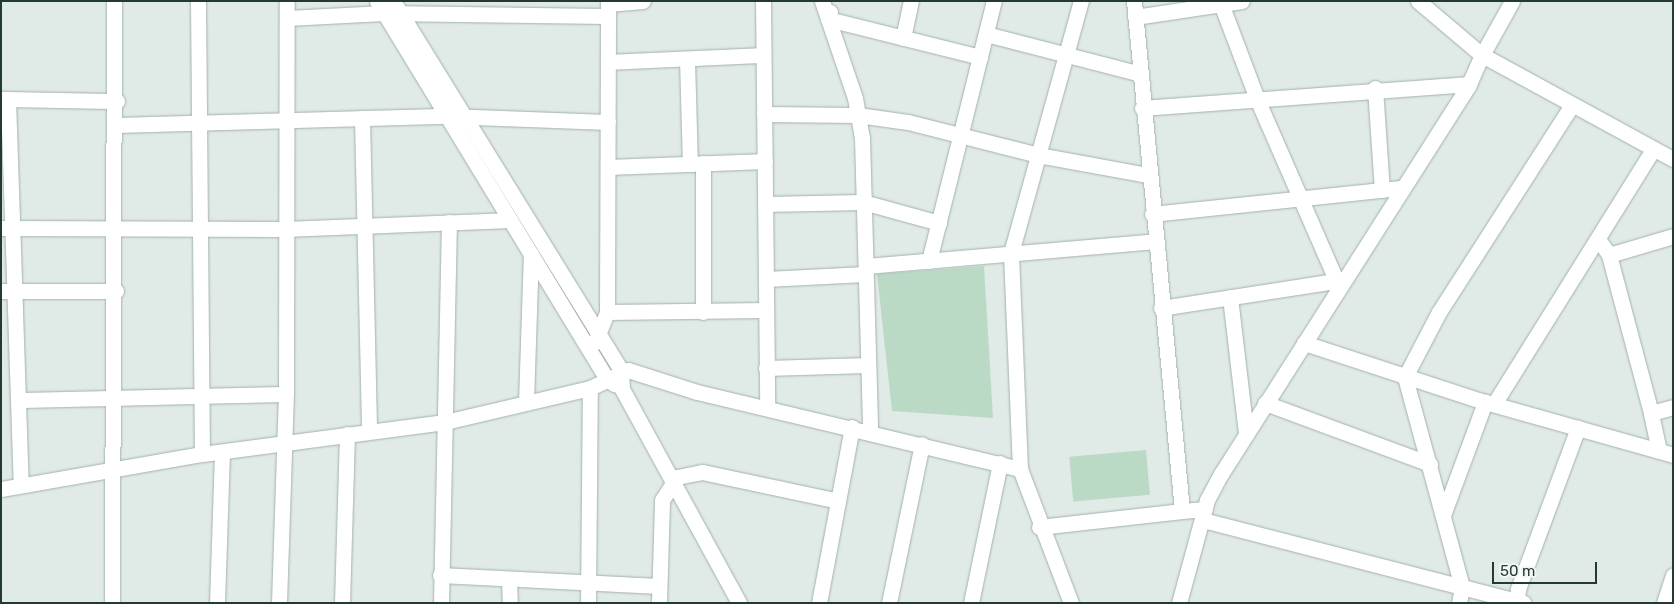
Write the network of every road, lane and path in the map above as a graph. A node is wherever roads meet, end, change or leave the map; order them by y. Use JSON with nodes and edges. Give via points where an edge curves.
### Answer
{"nodes":[{"id":1,"x":114,"y":1,"type":"edge"},
{"id":2,"x":198,"y":1,"type":"edge"},
{"id":3,"x":287,"y":1,"type":"edge"},
{"id":4,"x":643,"y":1,"type":"edge"},
{"id":5,"x":763,"y":1,"type":"edge"},
{"id":6,"x":822,"y":1,"type":"edge"},
{"id":7,"x":832,"y":1,"type":"edge"},
{"id":8,"x":911,"y":1,"type":"edge"},
{"id":9,"x":994,"y":1,"type":"edge"},
{"id":10,"x":1081,"y":1,"type":"edge"},
{"id":11,"x":1134,"y":1,"type":"edge"},
{"id":12,"x":1242,"y":1,"type":"edge"},
{"id":13,"x":1418,"y":1,"type":"edge"},
{"id":14,"x":1512,"y":1,"type":"edge"},
{"id":15,"x":1221,"y":3,"type":"edge"},
{"id":16,"x":389,"y":7,"type":"edge"},
{"id":17,"x":607,"y":7,"type":"edge"},
{"id":18,"x":1135,"y":17,"type":"junction"},
{"id":19,"x":287,"y":18,"type":"junction"},
{"id":20,"x":828,"y":19,"type":"junction"},
{"id":21,"x":986,"y":34,"type":"junction"},
{"id":22,"x":903,"y":38,"type":"junction"},
{"id":23,"x":763,"y":55,"type":"junction"},
{"id":24,"x":1482,"y":55,"type":"junction"},
{"id":25,"x":980,"y":57,"type":"junction"},
{"id":26,"x":1066,"y":57,"type":"junction"},
{"id":27,"x":688,"y":59,"type":"junction"},
{"id":28,"x":608,"y":62,"type":"junction"},
{"id":29,"x":1141,"y":74,"type":"junction"},
{"id":30,"x":1469,"y":84,"type":"junction"},
{"id":31,"x":1375,"y":88,"type":"junction"},
{"id":32,"x":5,"y":99,"type":"edge"},
{"id":33,"x":1257,"y":99,"type":"junction"},
{"id":34,"x":117,"y":101,"type":"junction"},
{"id":35,"x":1571,"y":106,"type":"junction"},
{"id":36,"x":1142,"y":108,"type":"junction"},
{"id":37,"x":764,"y":114,"type":"junction"},
{"id":38,"x":858,"y":115,"type":"junction"},
{"id":39,"x":447,"y":116,"type":"junction"},
{"id":40,"x":362,"y":118,"type":"junction"},
{"id":41,"x":465,"y":118,"type":"junction"},
{"id":42,"x":285,"y":121,"type":"junction"},
{"id":43,"x":198,"y":122,"type":"junction"},
{"id":44,"x":608,"y":122,"type":"junction"},
{"id":45,"x":116,"y":125,"type":"junction"},
{"id":46,"x":960,"y":136,"type":"junction"},
{"id":47,"x":1653,"y":150,"type":"junction"},
{"id":48,"x":1038,"y":155,"type":"junction"},
{"id":49,"x":1673,"y":159,"type":"edge"},
{"id":50,"x":765,"y":161,"type":"junction"},
{"id":51,"x":697,"y":163,"type":"junction"},
{"id":52,"x":608,"y":167,"type":"junction"},
{"id":53,"x":1148,"y":175,"type":"junction"},
{"id":54,"x":1401,"y":188,"type":"junction"},
{"id":55,"x":1382,"y":190,"type":"junction"},
{"id":56,"x":1300,"y":198,"type":"junction"},
{"id":57,"x":863,"y":202,"type":"junction"},
{"id":58,"x":765,"y":204,"type":"junction"},
{"id":59,"x":1152,"y":214,"type":"junction"},
{"id":60,"x":510,"y":220,"type":"junction"},
{"id":61,"x":449,"y":222,"type":"junction"},
{"id":62,"x":367,"y":223,"type":"junction"},
{"id":63,"x":938,"y":223,"type":"junction"},
{"id":64,"x":116,"y":226,"type":"junction"},
{"id":65,"x":6,"y":228,"type":"edge"},
{"id":66,"x":200,"y":228,"type":"junction"},
{"id":67,"x":284,"y":229,"type":"junction"},
{"id":68,"x":1673,"y":236,"type":"edge"},
{"id":69,"x":1598,"y":239,"type":"junction"},
{"id":70,"x":1156,"y":241,"type":"junction"},
{"id":71,"x":1011,"y":253,"type":"junction"},
{"id":72,"x":531,"y":254,"type":"junction"},
{"id":73,"x":1608,"y":255,"type":"junction"},
{"id":74,"x":929,"y":261,"type":"junction"},
{"id":75,"x":865,"y":270,"type":"junction"},
{"id":76,"x":766,"y":279,"type":"junction"},
{"id":77,"x":1338,"y":284,"type":"junction"},
{"id":78,"x":8,"y":291,"type":"edge"},
{"id":79,"x":116,"y":291,"type":"junction"},
{"id":80,"x":1230,"y":297,"type":"junction"},
{"id":81,"x":1161,"y":308,"type":"junction"},
{"id":82,"x":765,"y":310,"type":"junction"},
{"id":83,"x":607,"y":312,"type":"junction"},
{"id":84,"x":703,"y":312,"type":"junction"},
{"id":85,"x":599,"y":334,"type":"junction"},
{"id":86,"x":1304,"y":343,"type":"junction"},
{"id":87,"x":590,"y":350,"type":"junction"},
{"id":88,"x":868,"y":365,"type":"junction"},
{"id":89,"x":9,"y":368,"type":"edge"},
{"id":90,"x":766,"y":368,"type":"junction"},
{"id":91,"x":622,"y":370,"type":"junction"},
{"id":92,"x":1405,"y":377,"type":"junction"},
{"id":93,"x":607,"y":379,"type":"junction"},
{"id":94,"x":590,"y":388,"type":"junction"},
{"id":95,"x":622,"y":389,"type":"junction"},
{"id":96,"x":286,"y":394,"type":"junction"},
{"id":97,"x":202,"y":396,"type":"junction"},
{"id":98,"x":116,"y":399,"type":"junction"},
{"id":99,"x":19,"y":400,"type":"junction"},
{"id":100,"x":526,"y":402,"type":"junction"},
{"id":101,"x":1265,"y":403,"type":"junction"},
{"id":102,"x":1489,"y":403,"type":"junction"},
{"id":103,"x":767,"y":407,"type":"junction"},
{"id":104,"x":1673,"y":408,"type":"edge"},
{"id":105,"x":1651,"y":413,"type":"junction"},
{"id":106,"x":445,"y":422,"type":"junction"},
{"id":107,"x":852,"y":427,"type":"junction"},
{"id":108,"x":1578,"y":428,"type":"junction"},
{"id":109,"x":369,"y":431,"type":"junction"},
{"id":110,"x":870,"y":432,"type":"junction"},
{"id":111,"x":347,"y":434,"type":"junction"},
{"id":112,"x":1246,"y":434,"type":"junction"},
{"id":113,"x":284,"y":442,"type":"junction"},
{"id":114,"x":922,"y":444,"type":"junction"},
{"id":115,"x":222,"y":452,"type":"junction"},
{"id":116,"x":1666,"y":453,"type":"edge"},
{"id":117,"x":202,"y":454,"type":"junction"},
{"id":118,"x":1000,"y":463,"type":"junction"},
{"id":119,"x":1430,"y":464,"type":"junction"},
{"id":120,"x":1020,"y":469,"type":"junction"},
{"id":121,"x":115,"y":470,"type":"junction"},
{"id":122,"x":671,"y":482,"type":"junction"},
{"id":123,"x":21,"y":485,"type":"junction"},
{"id":124,"x":1,"y":489,"type":"edge"},
{"id":125,"x":838,"y":501,"type":"junction"},
{"id":126,"x":1182,"y":511,"type":"junction"},
{"id":127,"x":1204,"y":515,"type":"junction"},
{"id":128,"x":1444,"y":515,"type":"junction"},
{"id":129,"x":1039,"y":527,"type":"junction"},
{"id":130,"x":440,"y":575,"type":"junction"},
{"id":131,"x":1673,"y":575,"type":"edge"},
{"id":132,"x":509,"y":578,"type":"junction"},
{"id":133,"x":588,"y":582,"type":"junction"},
{"id":134,"x":659,"y":586,"type":"junction"},
{"id":135,"x":1462,"y":587,"type":"junction"},
{"id":136,"x":1519,"y":602,"type":"edge"},
{"id":137,"x":112,"y":603,"type":"edge"},
{"id":138,"x":217,"y":603,"type":"edge"},
{"id":139,"x":279,"y":603,"type":"edge"},
{"id":140,"x":342,"y":603,"type":"edge"},
{"id":141,"x":441,"y":603,"type":"edge"},
{"id":142,"x":510,"y":603,"type":"edge"},
{"id":143,"x":588,"y":603,"type":"edge"},
{"id":144,"x":659,"y":603,"type":"edge"},
{"id":145,"x":739,"y":603,"type":"edge"},
{"id":146,"x":819,"y":603,"type":"edge"},
{"id":147,"x":889,"y":603,"type":"edge"},
{"id":148,"x":971,"y":603,"type":"edge"},
{"id":149,"x":1071,"y":603,"type":"edge"},
{"id":150,"x":1179,"y":603,"type":"edge"},
{"id":151,"x":1459,"y":603,"type":"edge"},
{"id":152,"x":1664,"y":603,"type":"edge"}],
"edges":[{"from":1,"to":34,"type":"street"},
{"from":2,"to":43,"type":"street"},
{"from":3,"to":19,"type":"street"},
{"from":4,"to":17,"type":"street"},
{"from":5,"to":23,"type":"street"},
{"from":6,"to":20,"type":"street"},
{"from":7,"to":20,"type":"street"},
{"from":8,"to":22,"type":"street"},
{"from":9,"to":21,"type":"street"},
{"from":10,"to":26,"type":"street"},
{"from":11,"to":18,"type":"street"},
{"from":12,"to":15,"type":"street"},
{"from":13,"to":24,"type":"street"},
{"from":14,"to":24,"type":"street"},
{"from":15,"to":18,"type":"street"},
{"from":15,"to":33,"type":"street"},
{"from":16,"to":17,"type":"street"},
{"from":16,"to":19,"type":"street"},
{"from":16,"to":39,"type":"street"},
{"from":16,"to":41,"type":"street"},
{"from":17,"to":28,"type":"street"},
{"from":18,"to":29,"type":"street"},
{"from":19,"to":42,"type":"street"},
{"from":20,"to":22,"type":"street"},
{"from":20,"to":38,"type":"street"},
{"from":21,"to":25,"type":"street"},
{"from":21,"to":26,"type":"street"},
{"from":22,"to":25,"type":"street"},
{"from":23,"to":27,"type":"street"},
{"from":23,"to":37,"type":"street"},
{"from":24,"to":30,"type":"street"},
{"from":24,"to":35,"type":"street"},
{"from":25,"to":46,"type":"street"},
{"from":26,"to":29,"type":"street"},
{"from":26,"to":48,"type":"street"},
{"from":27,"to":28,"type":"street"},
{"from":27,"to":51,"type":"street"},
{"from":28,"to":44,"type":"street"},
{"from":29,"to":36,"type":"street"},
{"from":30,"to":31,"type":"street"},
{"from":30,"to":54,"type":"street"},
{"from":31,"to":33,"type":"street"},
{"from":31,"to":55,"type":"street"},
{"from":32,"to":34,"type":"street"},
{"from":32,"to":65,"type":"street"},
{"from":33,"to":36,"type":"street"},
{"from":33,"to":56,"type":"street"},
{"from":34,"to":45,"type":"street"},
{"from":35,"to":47,"type":"street"},
{"from":35,"to":92,"type":"street","via":[[1439,312]]},
{"from":36,"to":53,"type":"street"},
{"from":37,"to":38,"type":"street"},
{"from":37,"to":50,"type":"street"},
{"from":38,"to":46,"type":"street","via":[[908,122]]},
{"from":38,"to":57,"type":"street"},
{"from":39,"to":40,"type":"street"},
{"from":39,"to":41,"type":"street"},
{"from":39,"to":60,"type":"street"},
{"from":40,"to":42,"type":"street"},
{"from":40,"to":62,"type":"street"},
{"from":41,"to":44,"type":"street"},
{"from":41,"to":85,"type":"street"},
{"from":42,"to":43,"type":"street"},
{"from":42,"to":67,"type":"street"},
{"from":43,"to":45,"type":"street"},
{"from":43,"to":66,"type":"street"},
{"from":44,"to":52,"type":"street"},
{"from":45,"to":64,"type":"street"},
{"from":46,"to":48,"type":"street"},
{"from":46,"to":63,"type":"street"},
{"from":47,"to":49,"type":"street"},
{"from":47,"to":69,"type":"street"},
{"from":48,"to":53,"type":"street"},
{"from":48,"to":71,"type":"street"},
{"from":50,"to":51,"type":"street"},
{"from":50,"to":58,"type":"street"},
{"from":51,"to":52,"type":"street"},
{"from":51,"to":84,"type":"street"},
{"from":52,"to":83,"type":"street"},
{"from":53,"to":59,"type":"street"},
{"from":54,"to":55,"type":"street"},
{"from":54,"to":77,"type":"street"},
{"from":55,"to":56,"type":"street"},
{"from":56,"to":59,"type":"street"},
{"from":56,"to":77,"type":"street"},
{"from":57,"to":58,"type":"street"},
{"from":57,"to":63,"type":"street"},
{"from":57,"to":75,"type":"street"},
{"from":58,"to":76,"type":"street"},
{"from":59,"to":70,"type":"street"},
{"from":60,"to":61,"type":"street"},
{"from":60,"to":72,"type":"street"},
{"from":61,"to":62,"type":"street"},
{"from":61,"to":106,"type":"street"},
{"from":62,"to":67,"type":"street"},
{"from":62,"to":109,"type":"street"},
{"from":63,"to":74,"type":"street"},
{"from":64,"to":65,"type":"street"},
{"from":64,"to":66,"type":"street"},
{"from":64,"to":79,"type":"street"},
{"from":65,"to":78,"type":"street"},
{"from":66,"to":67,"type":"street"},
{"from":66,"to":97,"type":"street"},
{"from":67,"to":96,"type":"street"},
{"from":68,"to":73,"type":"street"},
{"from":69,"to":73,"type":"street"},
{"from":69,"to":102,"type":"street"},
{"from":70,"to":71,"type":"street"},
{"from":70,"to":81,"type":"street"},
{"from":71,"to":74,"type":"street"},
{"from":71,"to":120,"type":"street"},
{"from":72,"to":87,"type":"street"},
{"from":72,"to":100,"type":"street"},
{"from":73,"to":105,"type":"street"},
{"from":74,"to":75,"type":"street"},
{"from":75,"to":76,"type":"street"},
{"from":75,"to":88,"type":"street"},
{"from":76,"to":82,"type":"street"},
{"from":77,"to":80,"type":"street"},
{"from":77,"to":86,"type":"street"},
{"from":78,"to":79,"type":"street"},
{"from":78,"to":89,"type":"street"},
{"from":79,"to":98,"type":"street"},
{"from":80,"to":81,"type":"street"},
{"from":80,"to":112,"type":"street"},
{"from":81,"to":126,"type":"street"},
{"from":82,"to":84,"type":"street"},
{"from":82,"to":90,"type":"street"},
{"from":83,"to":84,"type":"street"},
{"from":83,"to":85,"type":"street"},
{"from":85,"to":87,"type":"street"},
{"from":85,"to":91,"type":"street"},
{"from":86,"to":92,"type":"street"},
{"from":86,"to":101,"type":"street"},
{"from":87,"to":93,"type":"street"},
{"from":88,"to":90,"type":"street"},
{"from":88,"to":110,"type":"street"},
{"from":89,"to":99,"type":"street"},
{"from":90,"to":103,"type":"street"},
{"from":91,"to":93,"type":"street"},
{"from":91,"to":95,"type":"street"},
{"from":91,"to":103,"type":"street"},
{"from":92,"to":102,"type":"street"},
{"from":92,"to":119,"type":"street"},
{"from":93,"to":94,"type":"street"},
{"from":93,"to":95,"type":"street"},
{"from":94,"to":100,"type":"street"},
{"from":94,"to":133,"type":"street"},
{"from":95,"to":122,"type":"street"},
{"from":96,"to":97,"type":"street"},
{"from":96,"to":113,"type":"street"},
{"from":97,"to":98,"type":"street"},
{"from":97,"to":117,"type":"street"},
{"from":98,"to":99,"type":"street"},
{"from":98,"to":121,"type":"street"},
{"from":99,"to":123,"type":"street"},
{"from":100,"to":106,"type":"street"},
{"from":101,"to":112,"type":"street"},
{"from":101,"to":119,"type":"street"},
{"from":102,"to":108,"type":"street"},
{"from":102,"to":128,"type":"street"},
{"from":103,"to":107,"type":"street"},
{"from":104,"to":105,"type":"street"},
{"from":105,"to":116,"type":"street"},
{"from":106,"to":109,"type":"street"},
{"from":106,"to":130,"type":"street"},
{"from":107,"to":110,"type":"street"},
{"from":107,"to":125,"type":"street"},
{"from":108,"to":116,"type":"street"},
{"from":108,"to":136,"type":"street"},
{"from":109,"to":111,"type":"street"},
{"from":110,"to":114,"type":"street"},
{"from":111,"to":113,"type":"street"},
{"from":111,"to":140,"type":"street"},
{"from":112,"to":127,"type":"street"},
{"from":113,"to":115,"type":"street"},
{"from":113,"to":139,"type":"street"},
{"from":114,"to":118,"type":"street"},
{"from":114,"to":147,"type":"street"},
{"from":115,"to":117,"type":"street"},
{"from":115,"to":138,"type":"street"},
{"from":117,"to":121,"type":"street"},
{"from":118,"to":120,"type":"street"},
{"from":118,"to":148,"type":"street"},
{"from":119,"to":128,"type":"street"},
{"from":120,"to":129,"type":"street"},
{"from":121,"to":123,"type":"street"},
{"from":121,"to":137,"type":"street"},
{"from":122,"to":125,"type":"street","via":[[686,473],[702,472]]},
{"from":122,"to":134,"type":"street","via":[[662,500]]},
{"from":122,"to":145,"type":"street"},
{"from":123,"to":124,"type":"street"},
{"from":125,"to":146,"type":"street"},
{"from":126,"to":127,"type":"street"},
{"from":126,"to":129,"type":"street"},
{"from":127,"to":135,"type":"street"},
{"from":127,"to":150,"type":"street"},
{"from":128,"to":135,"type":"street"},
{"from":129,"to":149,"type":"street"},
{"from":130,"to":132,"type":"street"},
{"from":130,"to":141,"type":"street"},
{"from":131,"to":152,"type":"street"},
{"from":132,"to":133,"type":"street"},
{"from":132,"to":142,"type":"street"},
{"from":133,"to":134,"type":"street"},
{"from":133,"to":143,"type":"street"},
{"from":134,"to":144,"type":"street"},
{"from":135,"to":136,"type":"street"},
{"from":135,"to":151,"type":"street"}]}
